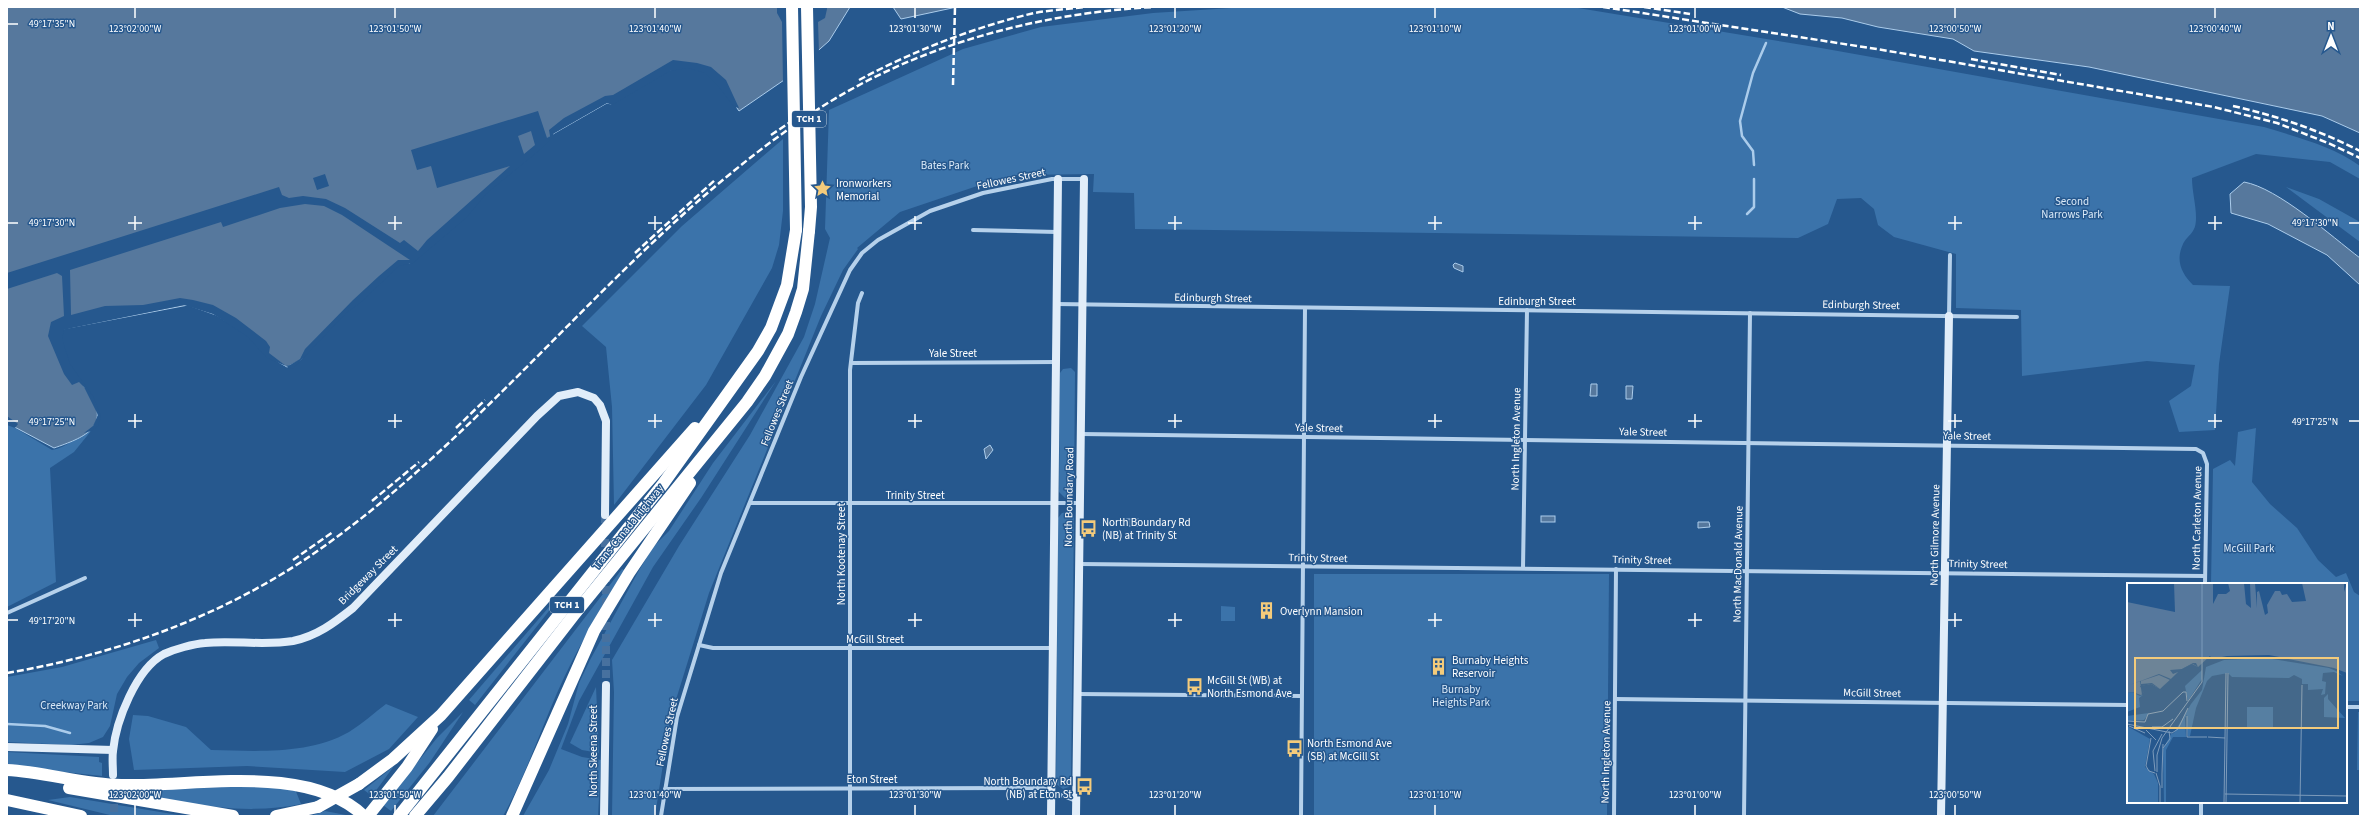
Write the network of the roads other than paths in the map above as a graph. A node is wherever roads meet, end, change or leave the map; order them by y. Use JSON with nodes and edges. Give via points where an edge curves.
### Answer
{"nodes":[{"id":1,"x":792,"y":7,"type":"edge"},
{"id":2,"x":807,"y":7,"type":"edge"},
{"id":3,"x":1084,"y":179,"type":"joint"},
{"id":4,"x":1058,"y":180,"type":"junction"},
{"id":5,"x":973,"y":230,"type":"dead end"},
{"id":6,"x":1057,"y":232,"type":"junction"},
{"id":7,"x":1950,"y":255,"type":"dead end"},
{"id":8,"x":862,"y":293,"type":"dead end"},
{"id":9,"x":1056,"y":304,"type":"junction"},
{"id":10,"x":1083,"y":305,"type":"junction"},
{"id":11,"x":1305,"y":308,"type":"junction"},
{"id":12,"x":1527,"y":310,"type":"junction"},
{"id":13,"x":1750,"y":313,"type":"junction"},
{"id":14,"x":1949,"y":316,"type":"junction"},
{"id":15,"x":2017,"y":317,"type":"dead end"},
{"id":16,"x":1056,"y":362,"type":"junction"},
{"id":17,"x":851,"y":363,"type":"junction"},
{"id":18,"x":730,"y":390,"type":"junction"},
{"id":19,"x":747,"y":402,"type":"junction"},
{"id":20,"x":1082,"y":434,"type":"junction"},
{"id":21,"x":1304,"y":436,"type":"junction"},
{"id":22,"x":1526,"y":440,"type":"junction"},
{"id":23,"x":1748,"y":442,"type":"junction"},
{"id":24,"x":1948,"y":444,"type":"junction"},
{"id":25,"x":2203,"y":453,"type":"joint"},
{"id":26,"x":751,"y":503,"type":"junction"},
{"id":27,"x":1054,"y":503,"type":"junction"},
{"id":28,"x":1080,"y":503,"type":"junction"},
{"id":29,"x":850,"y":504,"type":"junction"},
{"id":30,"x":605,"y":515,"type":"tunnel mouth"},
{"id":31,"x":1080,"y":564,"type":"junction"},
{"id":32,"x":1302,"y":566,"type":"junction"},
{"id":33,"x":1523,"y":568,"type":"junction"},
{"id":34,"x":1616,"y":569,"type":"junction"},
{"id":35,"x":1746,"y":571,"type":"junction"},
{"id":36,"x":1946,"y":573,"type":"junction"},
{"id":37,"x":2205,"y":576,"type":"junction"},
{"id":38,"x":85,"y":578,"type":"dead end"},
{"id":39,"x":2205,"y":583,"type":"edge"},
{"id":40,"x":7,"y":613,"type":"edge"},
{"id":41,"x":699,"y":645,"type":"junction"},
{"id":42,"x":850,"y":648,"type":"junction"},
{"id":43,"x":1052,"y":648,"type":"junction"},
{"id":44,"x":606,"y":686,"type":"tunnel mouth"},
{"id":45,"x":1078,"y":694,"type":"junction"},
{"id":46,"x":1301,"y":696,"type":"junction"},
{"id":47,"x":1615,"y":699,"type":"junction"},
{"id":48,"x":1745,"y":701,"type":"junction"},
{"id":49,"x":1944,"y":703,"type":"junction"},
{"id":50,"x":2127,"y":705,"type":"edge"},
{"id":51,"x":2347,"y":707,"type":"edge"},
{"id":52,"x":2360,"y":707,"type":"edge"},
{"id":53,"x":441,"y":715,"type":"junction"},
{"id":54,"x":7,"y":747,"type":"edge"},
{"id":55,"x":113,"y":750,"type":"junction"},
{"id":56,"x":7,"y":770,"type":"edge"},
{"id":57,"x":113,"y":775,"type":"dead end"},
{"id":58,"x":448,"y":777,"type":"junction"},
{"id":59,"x":7,"y":778,"type":"edge"},
{"id":60,"x":850,"y":788,"type":"junction"},
{"id":61,"x":665,"y":789,"type":"junction"},
{"id":62,"x":1051,"y":791,"type":"junction"},
{"id":63,"x":7,"y":800,"type":"edge"},
{"id":64,"x":1077,"y":801,"type":"junction"},
{"id":65,"x":2201,"y":803,"type":"edge"},
{"id":66,"x":30,"y":806,"type":"junction"},
{"id":67,"x":55,"y":816,"type":"edge"},
{"id":68,"x":81,"y":816,"type":"edge"},
{"id":69,"x":233,"y":816,"type":"edge"},
{"id":70,"x":276,"y":816,"type":"edge"},
{"id":71,"x":364,"y":816,"type":"edge"},
{"id":72,"x":368,"y":816,"type":"edge"},
{"id":73,"x":399,"y":816,"type":"edge"},
{"id":74,"x":415,"y":816,"type":"edge"},
{"id":75,"x":425,"y":816,"type":"edge"},
{"id":76,"x":512,"y":816,"type":"edge"},
{"id":77,"x":604,"y":816,"type":"edge"},
{"id":78,"x":661,"y":816,"type":"edge"},
{"id":79,"x":850,"y":816,"type":"edge"},
{"id":80,"x":1051,"y":816,"type":"edge"},
{"id":81,"x":1076,"y":816,"type":"edge"},
{"id":82,"x":1301,"y":816,"type":"edge"},
{"id":83,"x":1614,"y":816,"type":"edge"},
{"id":84,"x":1744,"y":816,"type":"edge"},
{"id":85,"x":1941,"y":816,"type":"edge"},
{"id":86,"x":2201,"y":816,"type":"edge"}],
"edges":[{"from":1,"to":18,"type":"highway","name":"Trans-Canada Highway","number":"TCH 1","bridge":true,"via":[[796,230],[787,285],[772,328]]},
{"from":2,"to":19,"type":"highway","name":"Trans-Canada Highway","number":"TCH 1","bridge":true,"via":[[811,207],[803,289],[794,319],[778,354]]},
{"from":3,"to":4,"type":"street","name":"Fellowes Street"},
{"from":3,"to":10,"type":"street","name":"North Boundary Road"},
{"from":4,"to":6,"type":"street","name":"North Boundary Road"},
{"from":4,"to":26,"type":"street","name":"Fellowes Street","via":[[983,193],[930,211],[886,234],[862,253],[832,304]]},
{"from":5,"to":6,"type":"street"},
{"from":6,"to":9,"type":"street","name":"North Boundary Road"},
{"from":7,"to":14,"type":"street","name":"North Gilmore Avenue"},
{"from":8,"to":17,"type":"street","name":"North Kootenay Street","via":[[858,303]]},
{"from":9,"to":10,"type":"street","name":"Edinburgh Street"},
{"from":9,"to":16,"type":"street","name":"North Boundary Road"},
{"from":10,"to":11,"type":"street","name":"Edinburgh Street"},
{"from":10,"to":20,"type":"street","name":"North Boundary Road"},
{"from":11,"to":12,"type":"street","name":"Edinburgh Street"},
{"from":11,"to":21,"type":"street"},
{"from":12,"to":13,"type":"street","name":"Edinburgh Street"},
{"from":12,"to":22,"type":"street","name":"North Ingleton Avenue"},
{"from":13,"to":14,"type":"street","name":"Edinburgh Street"},
{"from":13,"to":23,"type":"street","name":"North MacDonald Avenue"},
{"from":14,"to":15,"type":"street","name":"Edinburgh Street"},
{"from":14,"to":24,"type":"street","name":"North Gilmore Avenue"},
{"from":16,"to":17,"type":"street","name":"Yale Street"},
{"from":16,"to":27,"type":"street","name":"North Boundary Road"},
{"from":17,"to":29,"type":"street","name":"North Kootenay Street"},
{"from":18,"to":53,"type":"highway"},
{"from":18,"to":73,"type":"highway","name":"Trans-Canada Highway","number":"TCH 1","via":[[663,484]]},
{"from":19,"to":58,"type":"highway","name":"Trans-Canada Highway","number":"TCH 1","via":[[573,616]]},
{"from":19,"to":76,"type":"highway","via":[[666,515],[608,607],[573,676]]},
{"from":20,"to":21,"type":"street","name":"Yale Street"},
{"from":20,"to":28,"type":"street","name":"North Boundary Road"},
{"from":21,"to":22,"type":"street","name":"Yale Street"},
{"from":21,"to":32,"type":"street"},
{"from":22,"to":23,"type":"street","name":"Yale Street"},
{"from":22,"to":33,"type":"street","name":"North Ingleton Avenue"},
{"from":23,"to":24,"type":"street","name":"Yale Street"},
{"from":23,"to":35,"type":"street","name":"North MacDonald Avenue"},
{"from":24,"to":25,"type":"street","name":"Yale Street","via":[[2196,448]]},
{"from":24,"to":36,"type":"street","name":"North Gilmore Avenue"},
{"from":25,"to":37,"type":"street","name":"North Carleton Avenue","via":[[2207,464]]},
{"from":26,"to":29,"type":"street","name":"Trinity Street"},
{"from":26,"to":41,"type":"street","name":"Fellowes Street","via":[[721,573]]},
{"from":27,"to":28,"type":"street","name":"Trinity Street"},
{"from":27,"to":29,"type":"street","name":"Trinity Street"},
{"from":27,"to":43,"type":"street","name":"North Boundary Road"},
{"from":28,"to":31,"type":"street","name":"North Boundary Road"},
{"from":29,"to":42,"type":"street","name":"North Kootenay Street"},
{"from":30,"to":55,"type":"street","name":"Bridgeway Street","via":[[606,421],[600,405],[594,398],[578,392],[560,396],[537,416],[353,608],[328,627],[310,636],[291,641],[204,643],[164,654],[151,664],[132,690],[121,716]]},
{"from":31,"to":32,"type":"street","name":"Trinity Street"},
{"from":31,"to":45,"type":"street","name":"North Boundary Road"},
{"from":32,"to":33,"type":"street","name":"Trinity Street"},
{"from":32,"to":46,"type":"street"},
{"from":33,"to":34,"type":"street","name":"Trinity Street"},
{"from":34,"to":35,"type":"street","name":"Trinity Street"},
{"from":34,"to":47,"type":"street","name":"North Ingleton Avenue"},
{"from":35,"to":36,"type":"street","name":"Trinity Street"},
{"from":35,"to":48,"type":"street","name":"North MacDonald Avenue"},
{"from":36,"to":37,"type":"street","name":"Trinity Street"},
{"from":36,"to":49,"type":"street","name":"North Gilmore Avenue"},
{"from":37,"to":39,"type":"street","name":"North Carleton Avenue"},
{"from":38,"to":40,"type":"street"},
{"from":41,"to":42,"type":"street","name":"McGill Street","via":[[704,648]]},
{"from":41,"to":61,"type":"street","name":"Fellowes Street","via":[[677,717]]},
{"from":42,"to":43,"type":"street","name":"McGill Street"},
{"from":42,"to":60,"type":"street","name":"North Kootenay Street"},
{"from":43,"to":62,"type":"street","name":"North Boundary Road"},
{"from":44,"to":77,"type":"street","name":"North Skeena Street"},
{"from":45,"to":46,"type":"street"},
{"from":45,"to":64,"type":"street","name":"North Boundary Road"},
{"from":46,"to":82,"type":"street"},
{"from":47,"to":48,"type":"street","name":"McGill Street"},
{"from":47,"to":83,"type":"street","name":"North Ingleton Avenue"},
{"from":48,"to":49,"type":"street","name":"McGill Street"},
{"from":48,"to":84,"type":"street","name":"North MacDonald Avenue"},
{"from":49,"to":50,"type":"street","name":"McGill Street"},
{"from":49,"to":85,"type":"street","name":"North Gilmore Avenue"},
{"from":51,"to":52,"type":"street"},
{"from":53,"to":70,"type":"highway","bridge":true,"via":[[393,759],[359,784],[318,807]]},
{"from":53,"to":72,"type":"highway"},
{"from":54,"to":55,"type":"street"},
{"from":55,"to":57,"type":"street","name":"Bridgeway Street"},
{"from":56,"to":71,"type":"highway","via":[[120,785],[284,782],[326,792]]},
{"from":58,"to":74,"type":"highway","name":"Trans-Canada Highway","number":"TCH 1"},
{"from":58,"to":75,"type":"highway"},
{"from":59,"to":69,"type":"highway"},
{"from":60,"to":61,"type":"street","name":"Eton Street"},
{"from":60,"to":62,"type":"street","name":"Eton Street","via":[[1043,788]]},
{"from":60,"to":79,"type":"street","name":"North Kootenay Street"},
{"from":61,"to":78,"type":"street","name":"Fellowes Street"},
{"from":62,"to":64,"type":"street","name":"Eton Street"},
{"from":62,"to":80,"type":"street","name":"North Boundary Road"},
{"from":63,"to":66,"type":"highway"},
{"from":64,"to":81,"type":"street","name":"North Boundary Road"},
{"from":65,"to":86,"type":"street"},
{"from":66,"to":67,"type":"highway"},
{"from":66,"to":68,"type":"highway"}]}
